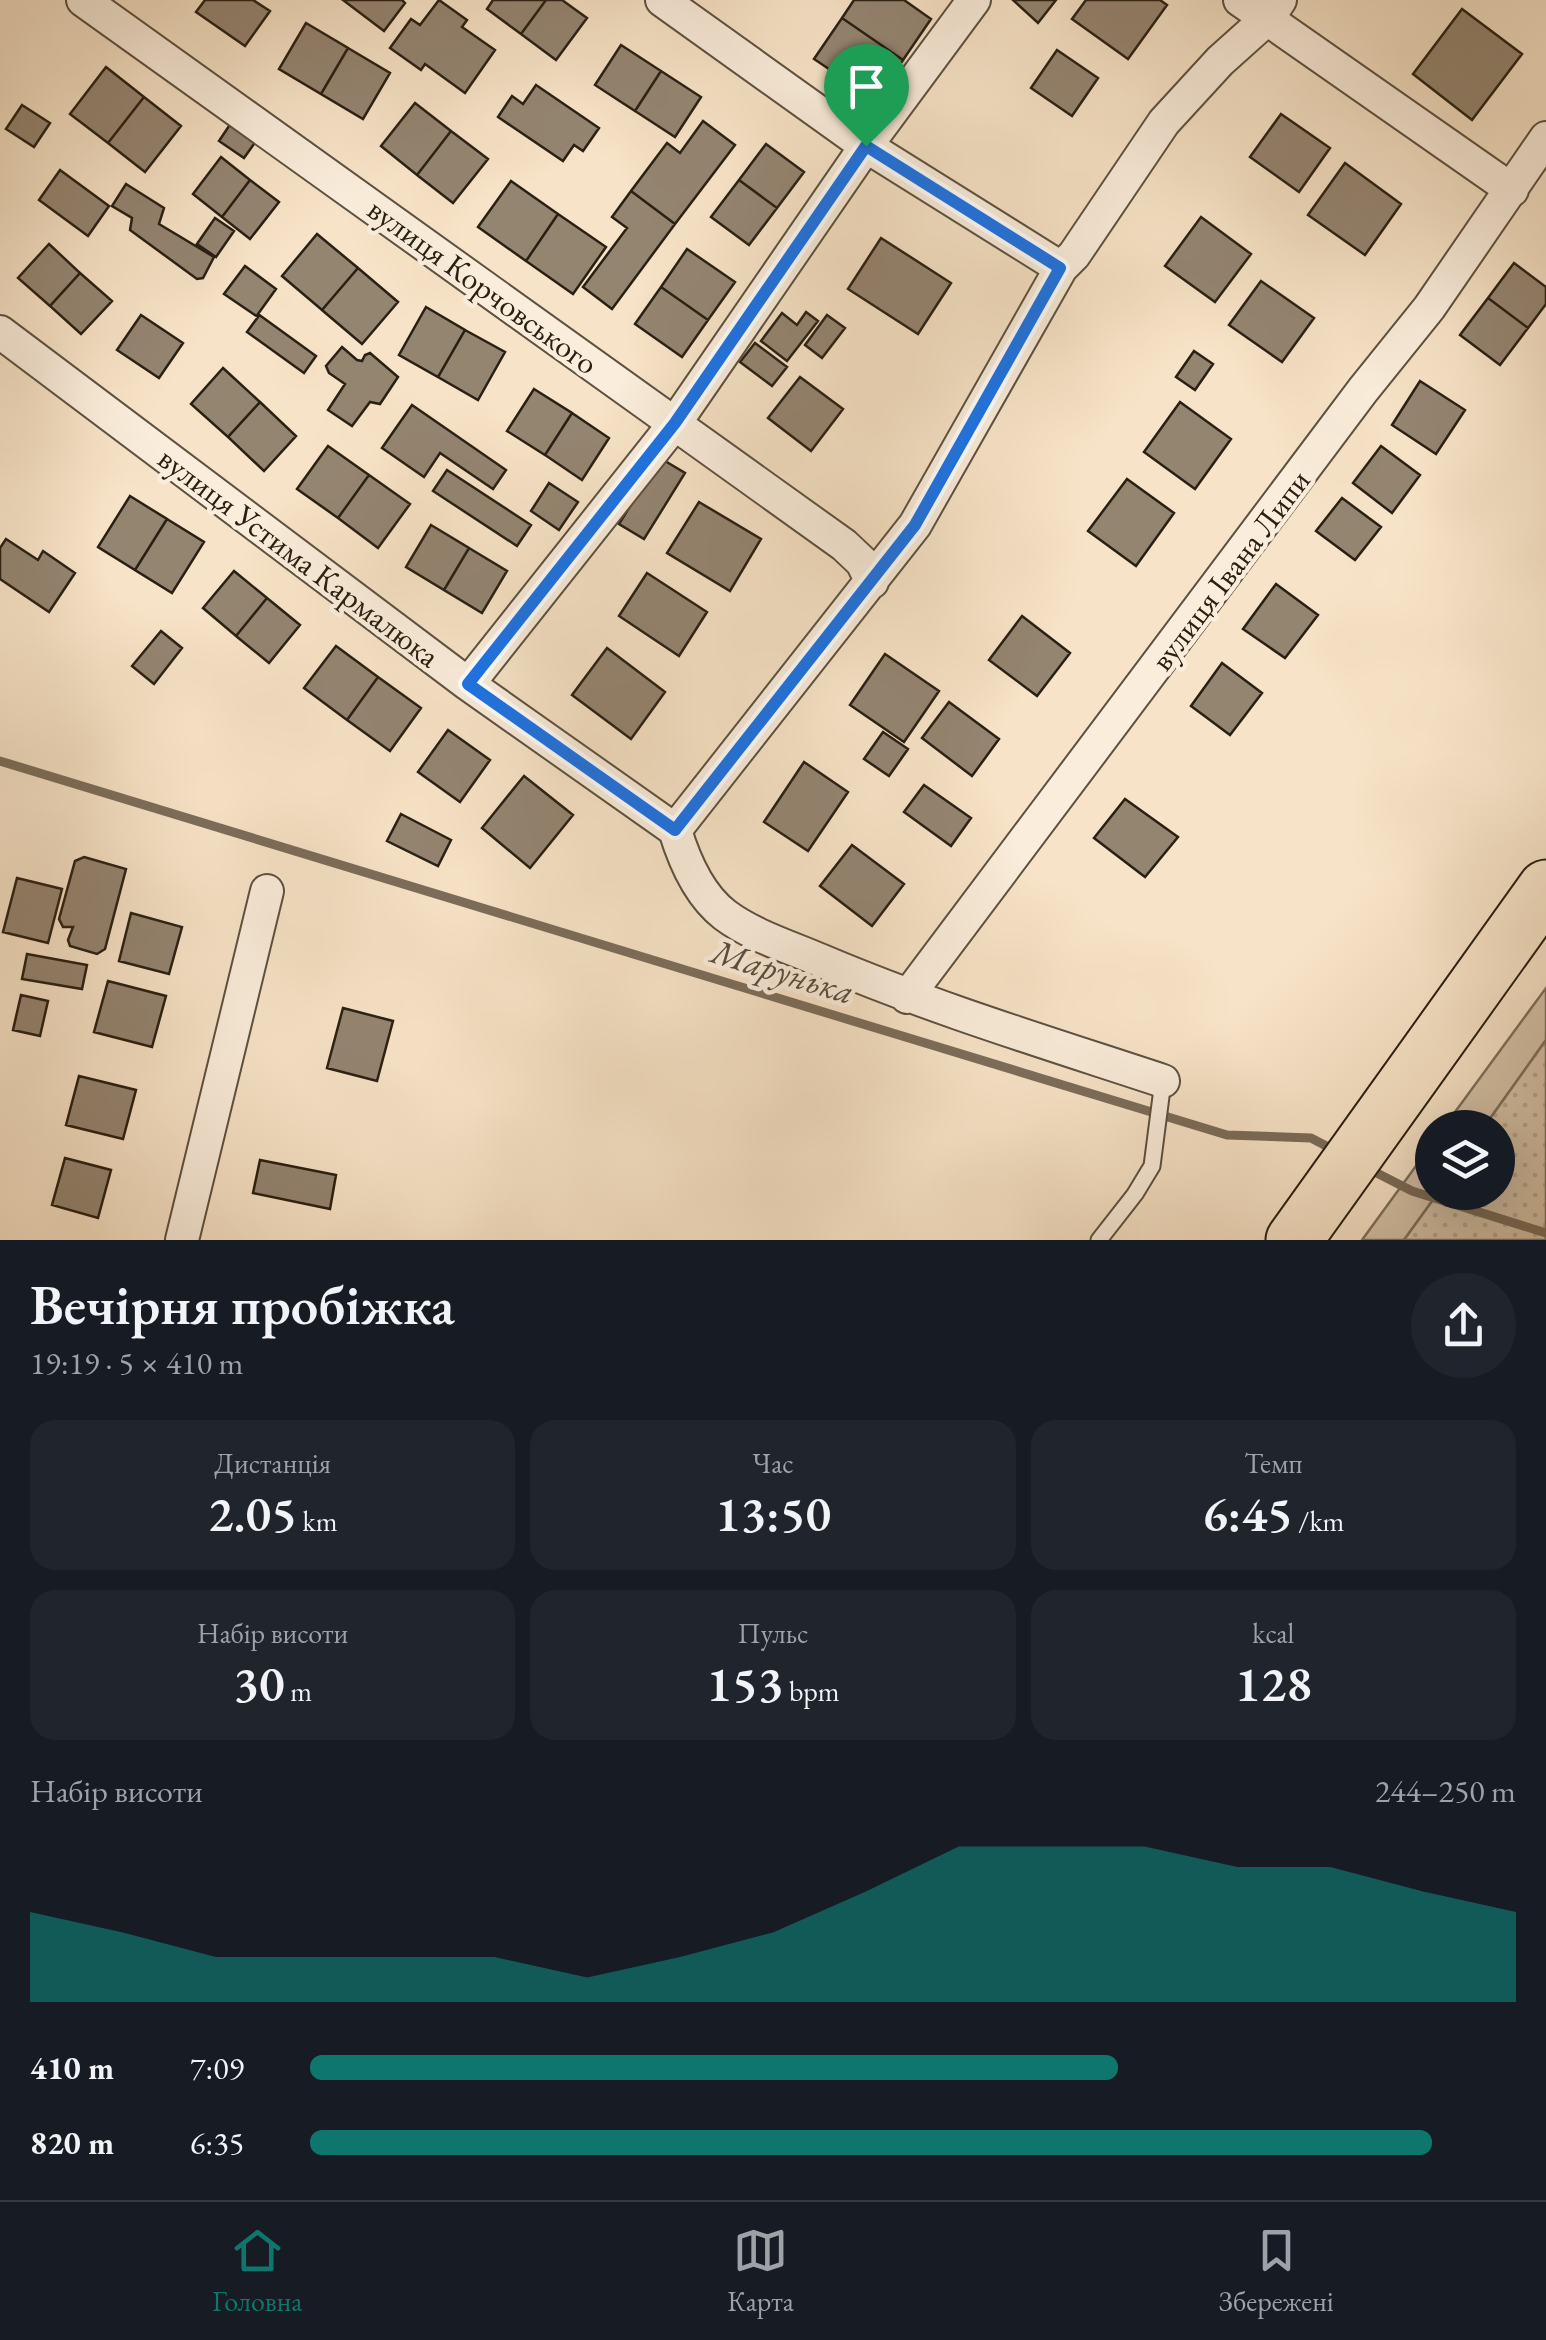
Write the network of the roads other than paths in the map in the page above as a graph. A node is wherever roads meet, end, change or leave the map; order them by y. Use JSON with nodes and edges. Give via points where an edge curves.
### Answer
{"nodes":[{"id":1,"x":83,"y":0,"type":"edge"},
{"id":2,"x":662,"y":0,"type":"edge"},
{"id":3,"x":974,"y":0,"type":"edge"},
{"id":4,"x":1240,"y":0,"type":"edge"},
{"id":5,"x":1274,"y":9,"type":"edge"},
{"id":6,"x":1546,"y":138,"type":"edge"},
{"id":7,"x":866,"y":146,"type":"junction"},
{"id":8,"x":1512,"y":190,"type":"junction"},
{"id":9,"x":1060,"y":268,"type":"junction"},
{"id":10,"x":0,"y":332,"type":"edge"},
{"id":11,"x":675,"y":423,"type":"junction"},
{"id":12,"x":872,"y":582,"type":"junction"},
{"id":13,"x":468,"y":684,"type":"junction"},
{"id":14,"x":675,"y":830,"type":"junction"},
{"id":15,"x":1546,"y":888,"type":"edge"},
{"id":16,"x":267,"y":892,"type":"dead end"},
{"id":17,"x":907,"y":997,"type":"junction"},
{"id":18,"x":1162,"y":1088,"type":"joint"},
{"id":19,"x":1301,"y":1230,"type":"edge"},
{"id":20,"x":182,"y":1240,"type":"edge"},
{"id":21,"x":1099,"y":1240,"type":"edge"}],
"edges":[{"from":1,"to":11,"type":"street","name":"вулиця Корчовського"},
{"from":2,"to":7,"type":"street"},
{"from":3,"to":7,"type":"street"},
{"from":4,"to":5,"type":"street"},
{"from":5,"to":8,"type":"street"},
{"from":5,"to":9,"type":"street","via":[[1164,122]]},
{"from":6,"to":8,"type":"street","name":"вулиця Івана Липи"},
{"from":7,"to":9,"type":"street"},
{"from":7,"to":11,"type":"street"},
{"from":8,"to":17,"type":"street","name":"вулиця Івана Липи"},
{"from":9,"to":12,"type":"street","via":[[915,525]]},
{"from":10,"to":13,"type":"street","name":"вулиця Устима Кармалюка"},
{"from":11,"to":12,"type":"street","name":"вулиця Корчовського","via":[[844,545]]},
{"from":11,"to":13,"type":"street"},
{"from":12,"to":14,"type":"street"},
{"from":13,"to":14,"type":"street","name":"вулиця Устима Кармалюка"},
{"from":14,"to":17,"type":"street","via":[[705,895],[724,914]]},
{"from":15,"to":19,"type":"highway"},
{"from":16,"to":20,"type":"street"},
{"from":17,"to":18,"type":"street"},
{"from":18,"to":21,"type":"lane","via":[[1152,1166]]}]}
